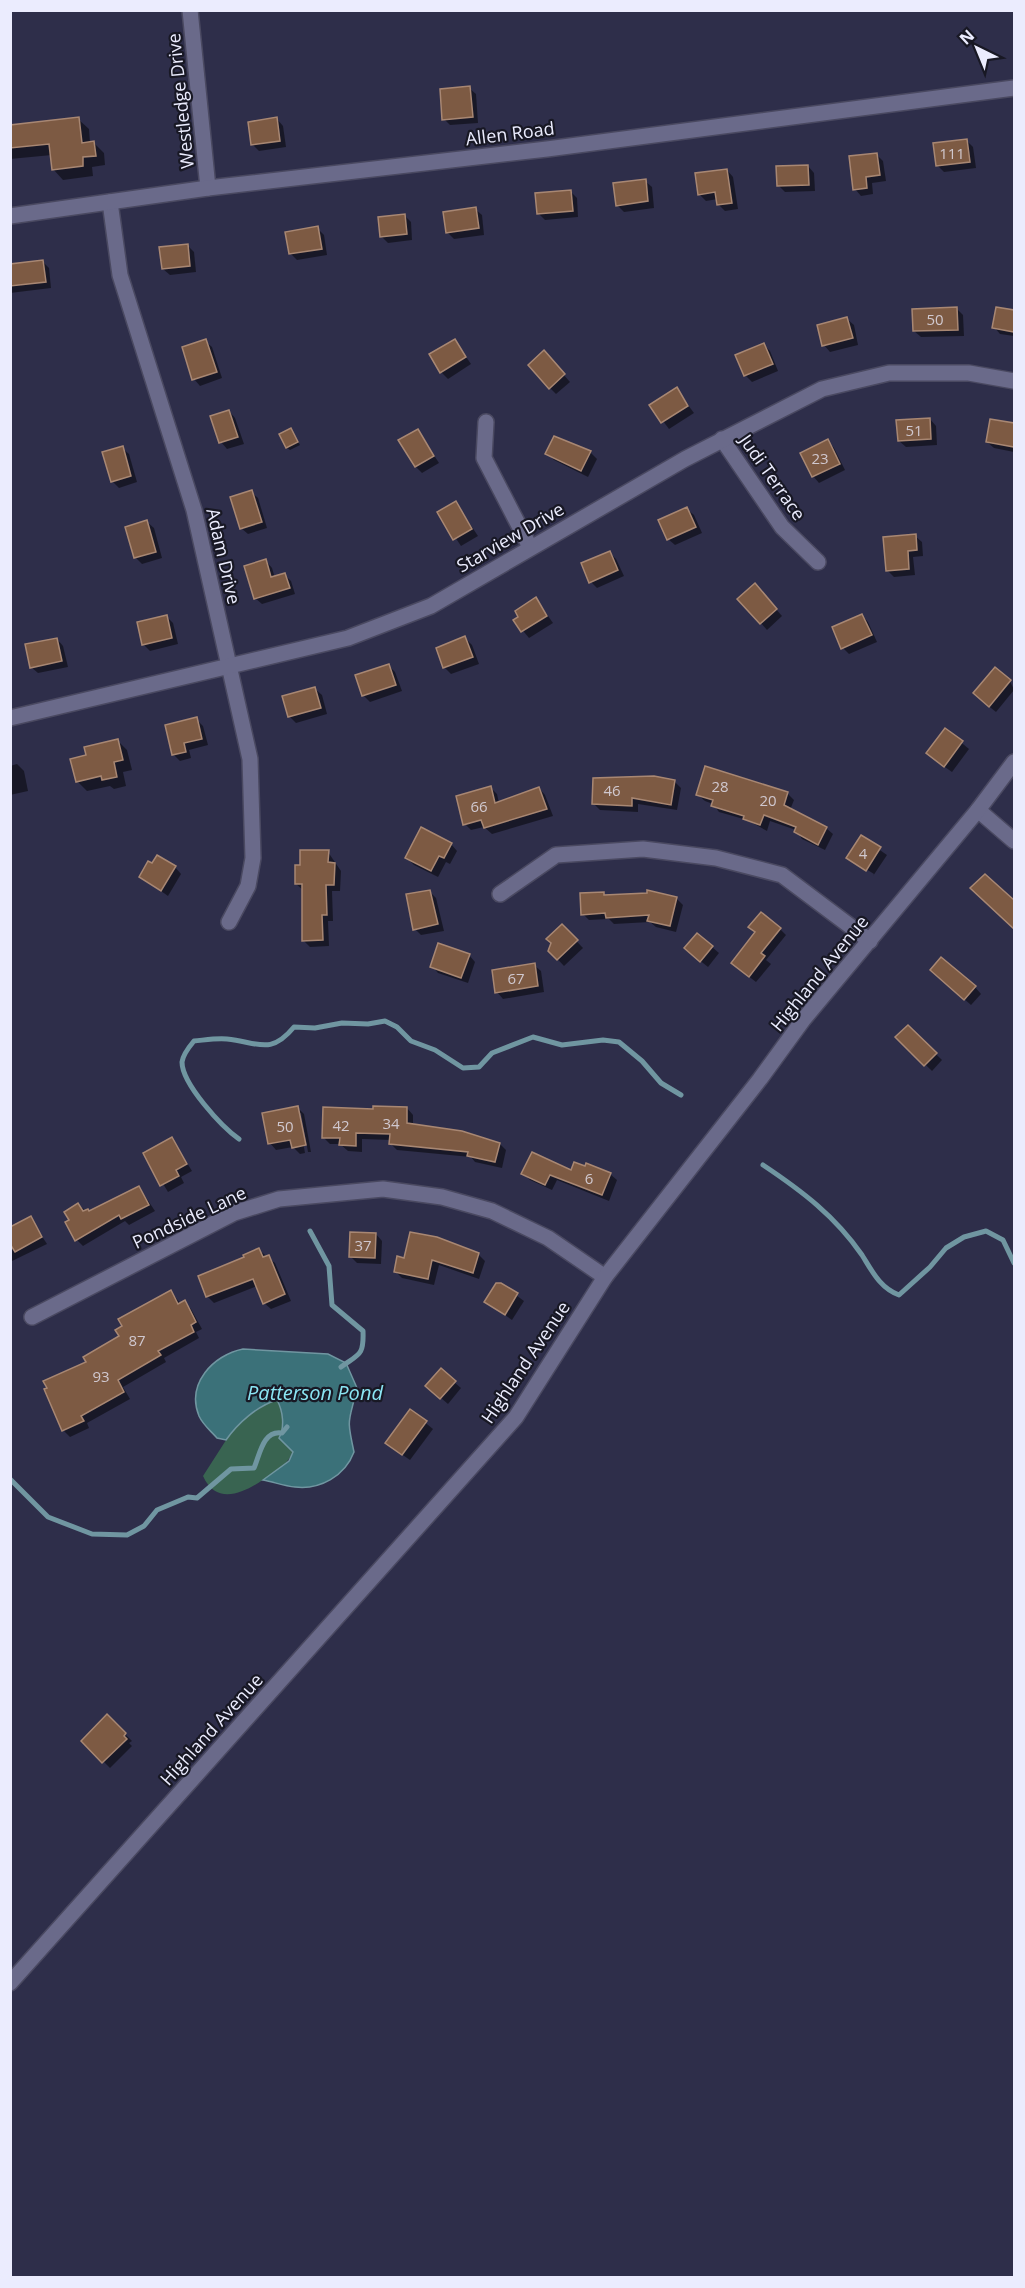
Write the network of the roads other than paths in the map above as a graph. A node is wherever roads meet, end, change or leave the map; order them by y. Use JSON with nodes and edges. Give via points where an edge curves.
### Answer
{"nodes":[{"id":1,"x":190,"y":10,"type":"edge"},
{"id":2,"x":1014,"y":88,"type":"edge"},
{"id":3,"x":208,"y":188,"type":"junction"},
{"id":4,"x":110,"y":202,"type":"junction"},
{"id":5,"x":10,"y":216,"type":"edge"},
{"id":6,"x":1014,"y":381,"type":"edge"},
{"id":7,"x":486,"y":422,"type":"dead end"},
{"id":8,"x":722,"y":439,"type":"junction"},
{"id":9,"x":530,"y":547,"type":"junction"},
{"id":10,"x":818,"y":562,"type":"dead end"},
{"id":11,"x":230,"y":667,"type":"junction"},
{"id":12,"x":10,"y":718,"type":"edge"},
{"id":13,"x":1014,"y":762,"type":"edge"},
{"id":14,"x":978,"y":810,"type":"junction"},
{"id":15,"x":1014,"y":841,"type":"edge"},
{"id":16,"x":500,"y":894,"type":"dead end"},
{"id":17,"x":229,"y":922,"type":"dead end"},
{"id":18,"x":870,"y":941,"type":"junction"},
{"id":19,"x":605,"y":1276,"type":"junction"},
{"id":20,"x":32,"y":1317,"type":"dead end"},
{"id":21,"x":10,"y":1983,"type":"edge"}],
"edges":[{"from":1,"to":3,"type":"street","name":"Westledge Drive"},
{"from":2,"to":3,"type":"street","name":"Allen Road","via":[[547,149]]},
{"from":3,"to":4,"type":"street","name":"Allen Road"},
{"from":4,"to":5,"type":"street","name":"Allen Road"},
{"from":4,"to":11,"type":"street","name":"Adam Drive","via":[[120,275],[194,510]]},
{"from":6,"to":8,"type":"street","name":"Starview Drive","via":[[969,374],[889,373],[822,389]]},
{"from":7,"to":9,"type":"street","via":[[484,458]]},
{"from":8,"to":9,"type":"street","name":"Starview Drive"},
{"from":8,"to":10,"type":"street","name":"Judi Terrace","via":[[782,527]]},
{"from":9,"to":11,"type":"street","name":"Starview Drive","via":[[431,606],[348,638]]},
{"from":11,"to":12,"type":"street","name":"Starview Drive"},
{"from":11,"to":17,"type":"street","name":"Adam Drive","via":[[250,759],[253,858],[248,886]]},
{"from":13,"to":14,"type":"street","name":"Highland Avenue"},
{"from":14,"to":15,"type":"street"},
{"from":14,"to":18,"type":"street","name":"Highland Avenue"},
{"from":16,"to":18,"type":"street","via":[[556,855],[643,849],[716,858],[782,875]]},
{"from":18,"to":19,"type":"street","name":"Highland Avenue","via":[[803,1020]]},
{"from":19,"to":20,"type":"street","name":"Pondside Lane","via":[[548,1238],[492,1211],[442,1197],[383,1189],[279,1199],[234,1213]]},
{"from":19,"to":21,"type":"street","name":"Highland Avenue","via":[[516,1417]]}]}
